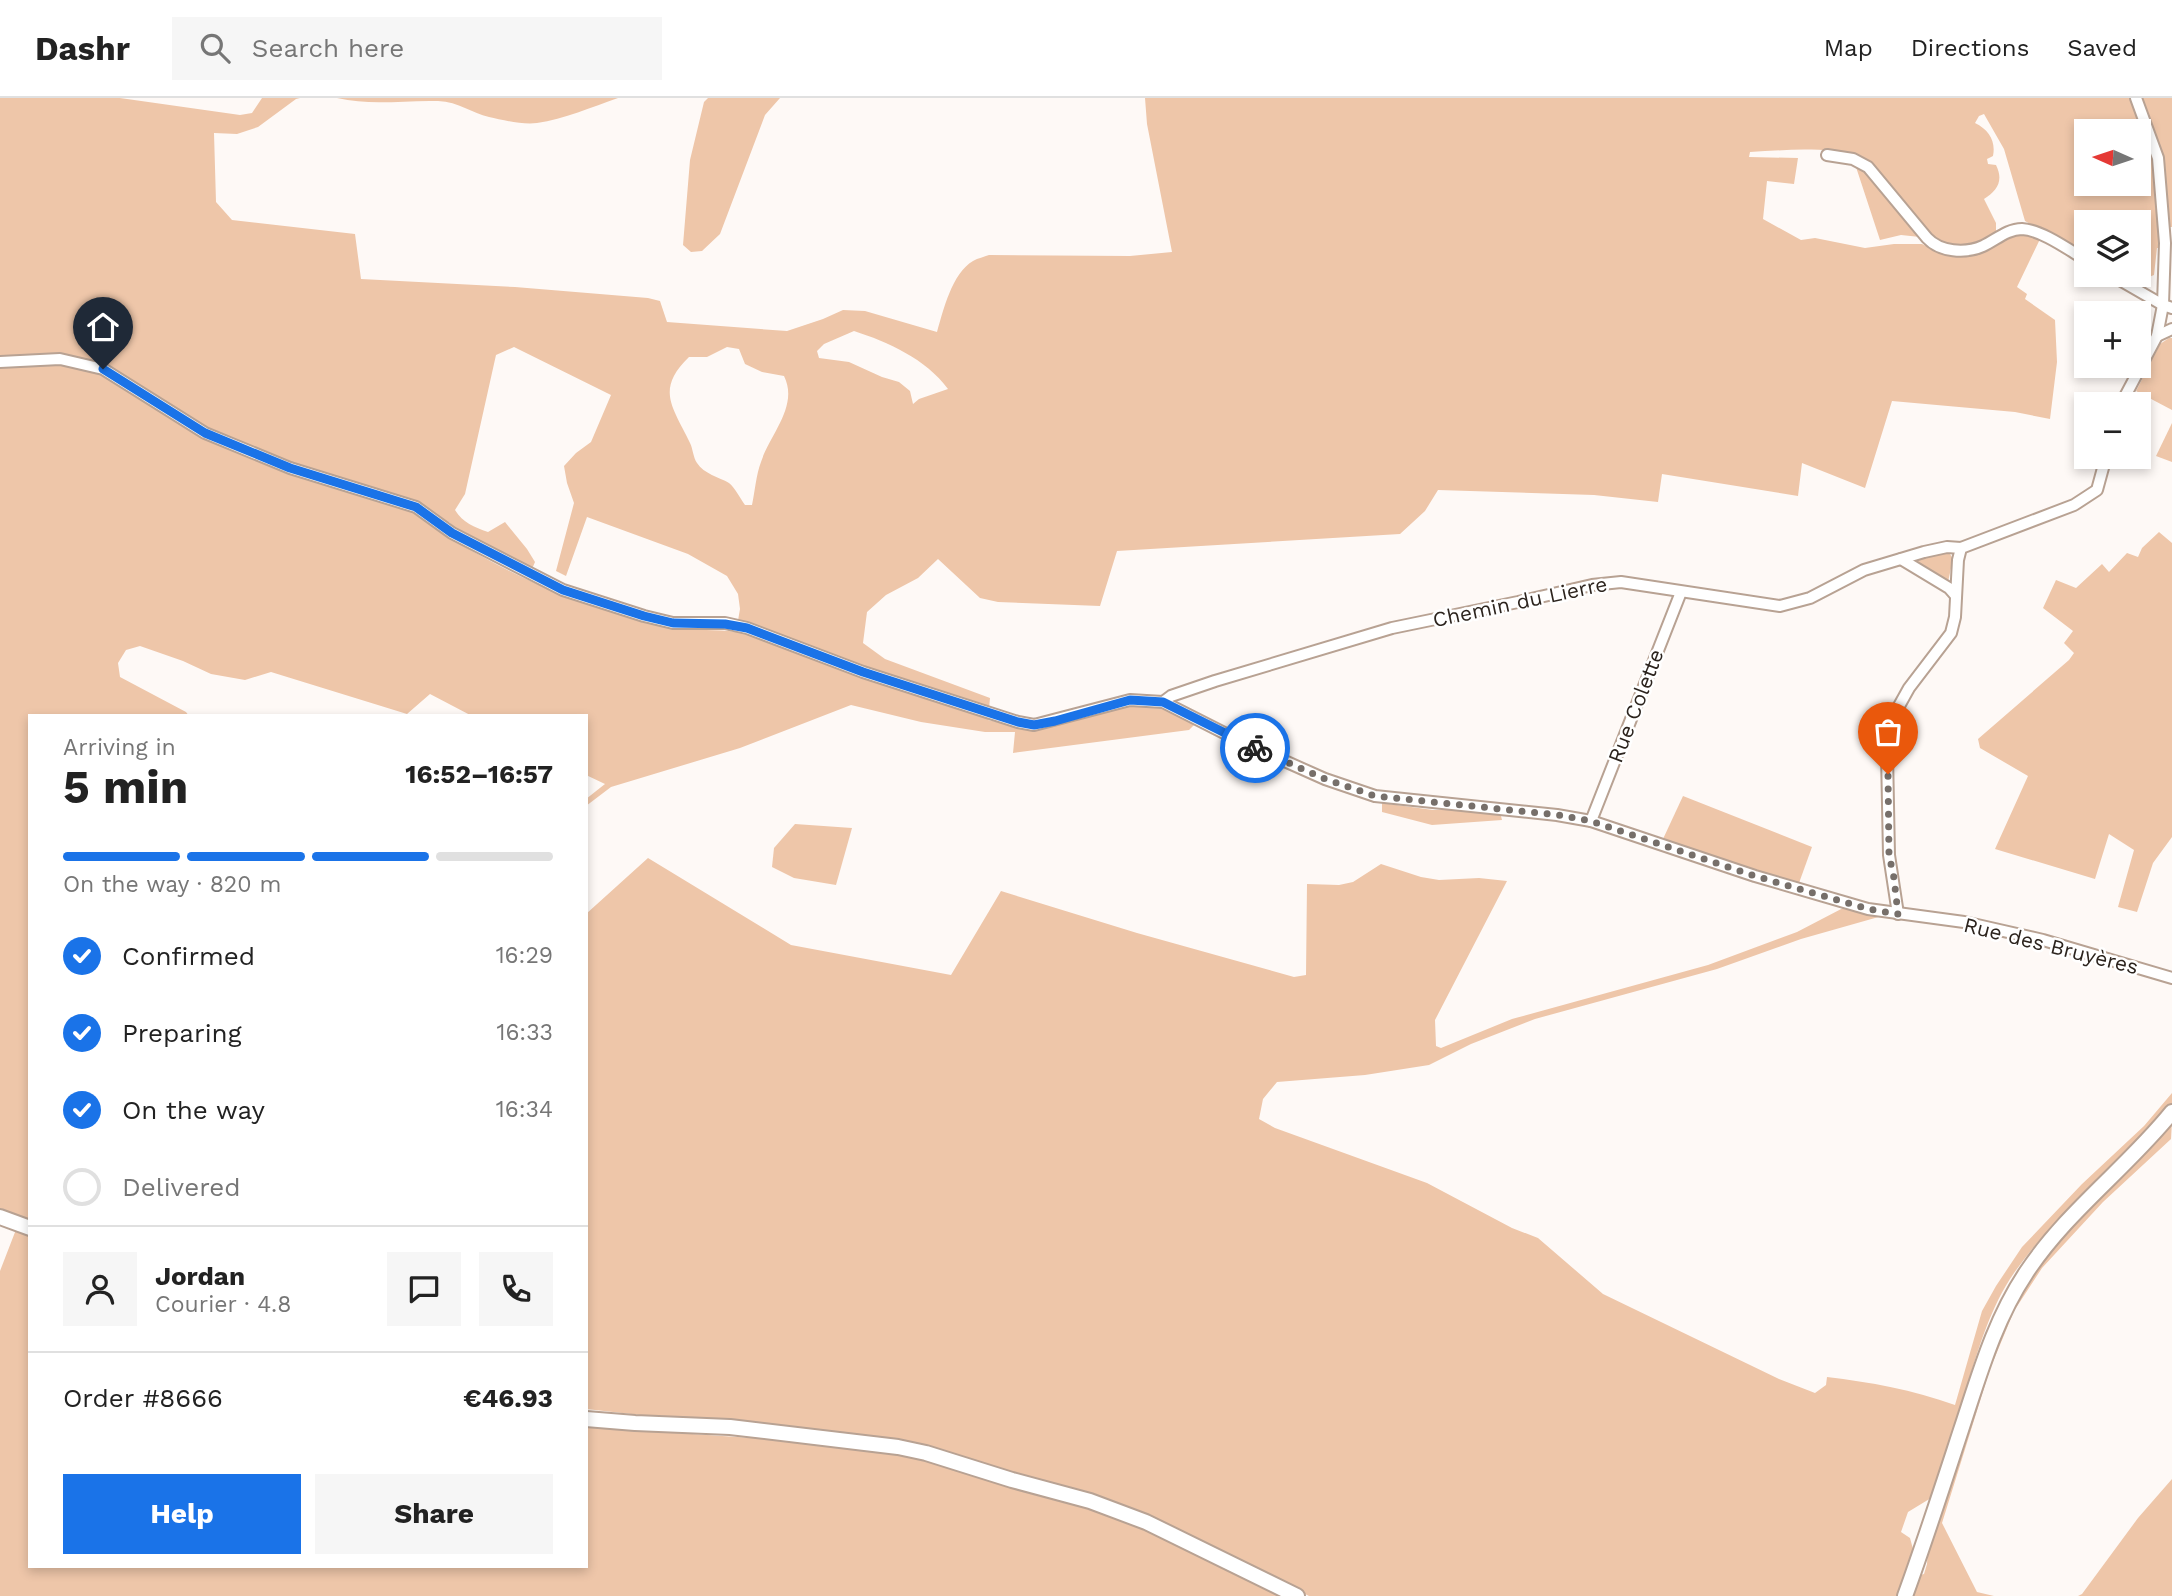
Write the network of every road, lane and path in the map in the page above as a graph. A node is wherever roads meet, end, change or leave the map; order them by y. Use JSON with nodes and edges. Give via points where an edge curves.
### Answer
{"nodes":[{"id":1,"x":2136,"y":98,"type":"edge"},
{"id":2,"x":1827,"y":155,"type":"dead end"},
{"id":3,"x":2074,"y":253,"type":"edge"},
{"id":4,"x":2132,"y":287,"type":"edge"},
{"id":5,"x":2167,"y":307,"type":"edge"},
{"id":6,"x":2172,"y":329,"type":"edge"},
{"id":7,"x":2157,"y":336,"type":"junction"},
{"id":8,"x":0,"y":362,"type":"edge"},
{"id":9,"x":2127,"y":392,"type":"edge"},
{"id":10,"x":2103,"y":469,"type":"edge"},
{"id":11,"x":1961,"y":548,"type":"junction"},
{"id":12,"x":1901,"y":559,"type":"junction"},
{"id":13,"x":1681,"y":592,"type":"junction"},
{"id":14,"x":1956,"y":596,"type":"junction"},
{"id":15,"x":1163,"y":702,"type":"junction"},
{"id":16,"x":1591,"y":821,"type":"junction"},
{"id":17,"x":1898,"y":914,"type":"junction"},
{"id":18,"x":2172,"y":978,"type":"edge"},
{"id":19,"x":2172,"y":1112,"type":"edge"},
{"id":20,"x":0,"y":1217,"type":"edge"},
{"id":21,"x":28,"y":1227,"type":"edge"},
{"id":22,"x":588,"y":1419,"type":"edge"},
{"id":23,"x":1297,"y":1596,"type":"edge"},
{"id":24,"x":1905,"y":1596,"type":"edge"}],
"edges":[{"from":1,"to":5,"type":"street","via":[[2158,158]]},
{"from":2,"to":3,"type":"street","via":[[1868,167],[1938,247],[1979,248],[2005,233],[2025,229]]},
{"from":4,"to":5,"type":"street"},
{"from":5,"to":7,"type":"street"},
{"from":6,"to":7,"type":"street"},
{"from":7,"to":9,"type":"street"},
{"from":8,"to":15,"type":"street","name":"Rue des Bruyères","via":[[60,359],[103,369],[205,433],[290,468],[416,507],[452,533],[563,590],[644,616],[673,623],[747,628],[845,665],[1034,725],[1130,700]]},
{"from":10,"to":11,"type":"street","name":"Chemin du Lierre","via":[[2097,490],[2074,505]]},
{"from":11,"to":12,"type":"street","name":"Chemin du Lierre","via":[[1947,547]]},
{"from":11,"to":14,"type":"street"},
{"from":12,"to":13,"type":"street","name":"Chemin du Lierre","via":[[1780,606]]},
{"from":12,"to":14,"type":"street"},
{"from":13,"to":15,"type":"street","name":"Chemin du Lierre","via":[[1621,582],[1592,584],[1392,628],[1215,681]]},
{"from":13,"to":16,"type":"street","name":"Rue Colette"},
{"from":14,"to":17,"type":"street","via":[[1951,633],[1909,688],[1895,715],[1887,754],[1889,855]]},
{"from":15,"to":16,"type":"street","name":"Rue des Bruyères","via":[[1325,779],[1375,796]]},
{"from":16,"to":17,"type":"street","name":"Rue des Bruyères","via":[[1755,876]]},
{"from":17,"to":18,"type":"street","name":"Rue des Bruyères","via":[[1964,922],[2043,940]]},
{"from":19,"to":24,"type":"street","via":[[2055,1234],[2003,1310]]},
{"from":20,"to":21,"type":"street"},
{"from":22,"to":23,"type":"street","via":[[730,1427],[926,1453],[1146,1522]]}]}
